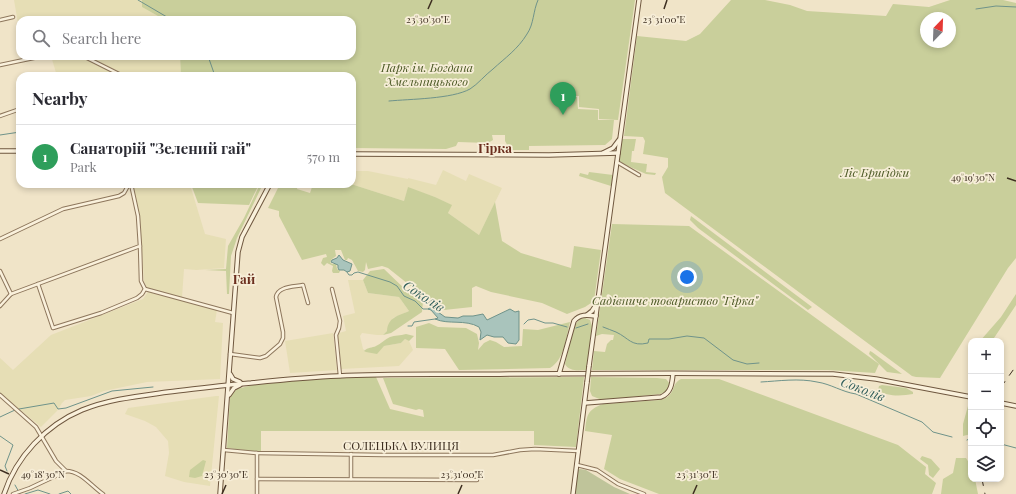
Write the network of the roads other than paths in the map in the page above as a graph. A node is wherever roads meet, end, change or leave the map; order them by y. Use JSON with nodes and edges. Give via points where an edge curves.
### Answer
{"nodes":[{"id":1,"x":639,"y":0,"type":"edge"},
{"id":2,"x":13,"y":17,"type":"dead end"},
{"id":3,"x":0,"y":20,"type":"edge"},
{"id":4,"x":22,"y":60,"type":"edge"},
{"id":5,"x":91,"y":60,"type":"edge"},
{"id":6,"x":0,"y":64,"type":"edge"},
{"id":7,"x":115,"y":72,"type":"edge"},
{"id":8,"x":16,"y":110,"type":"edge"},
{"id":9,"x":0,"y":116,"type":"edge"},
{"id":10,"x":621,"y":137,"type":"junction"},
{"id":11,"x":0,"y":151,"type":"edge"},
{"id":12,"x":16,"y":151,"type":"edge"},
{"id":13,"x":618,"y":153,"type":"junction"},
{"id":14,"x":356,"y":154,"type":"edge"},
{"id":15,"x":598,"y":154,"type":"junction"},
{"id":16,"x":617,"y":162,"type":"junction"},
{"id":17,"x":639,"y":175,"type":"dead end"},
{"id":18,"x":127,"y":188,"type":"edge"},
{"id":19,"x":131,"y":188,"type":"edge"},
{"id":20,"x":268,"y":188,"type":"edge"},
{"id":21,"x":0,"y":239,"type":"edge"},
{"id":22,"x":140,"y":246,"type":"junction"},
{"id":23,"x":0,"y":271,"type":"edge"},
{"id":24,"x":38,"y":284,"type":"junction"},
{"id":25,"x":145,"y":289,"type":"junction"},
{"id":26,"x":332,"y":289,"type":"dead end"},
{"id":27,"x":11,"y":294,"type":"junction"},
{"id":28,"x":597,"y":302,"type":"junction"},
{"id":29,"x":308,"y":303,"type":"dead end"},
{"id":30,"x":0,"y":306,"type":"edge"},
{"id":31,"x":233,"y":312,"type":"junction"},
{"id":32,"x":587,"y":315,"type":"junction"},
{"id":33,"x":596,"y":316,"type":"junction"},
{"id":34,"x":230,"y":354,"type":"junction"},
{"id":35,"x":229,"y":372,"type":"junction"},
{"id":36,"x":559,"y":374,"type":"junction"},
{"id":37,"x":673,"y":374,"type":"junction"},
{"id":38,"x":340,"y":376,"type":"junction"},
{"id":39,"x":245,"y":383,"type":"junction"},
{"id":40,"x":229,"y":385,"type":"junction"},
{"id":41,"x":0,"y":395,"type":"edge"},
{"id":42,"x":228,"y":396,"type":"junction"},
{"id":43,"x":968,"y":397,"type":"edge"},
{"id":44,"x":585,"y":403,"type":"junction"},
{"id":45,"x":1004,"y":403,"type":"edge"},
{"id":46,"x":1016,"y":406,"type":"edge"},
{"id":47,"x":42,"y":436,"type":"junction"},
{"id":48,"x":224,"y":450,"type":"junction"},
{"id":49,"x":578,"y":451,"type":"junction"},
{"id":50,"x":257,"y":453,"type":"junction"},
{"id":51,"x":351,"y":454,"type":"junction"},
{"id":52,"x":577,"y":465,"type":"junction"},
{"id":53,"x":66,"y":471,"type":"junction"},
{"id":54,"x":257,"y":479,"type":"junction"},
{"id":55,"x":351,"y":479,"type":"junction"},
{"id":56,"x":477,"y":480,"type":"dead end"},
{"id":57,"x":4,"y":494,"type":"edge"},
{"id":58,"x":14,"y":494,"type":"edge"},
{"id":59,"x":103,"y":494,"type":"edge"},
{"id":60,"x":220,"y":494,"type":"edge"},
{"id":61,"x":257,"y":494,"type":"edge"},
{"id":62,"x":573,"y":494,"type":"edge"},
{"id":63,"x":644,"y":494,"type":"edge"}],
"edges":[{"from":1,"to":10,"type":"main road"},
{"from":2,"to":3,"type":"street"},
{"from":4,"to":6,"type":"street"},
{"from":5,"to":7,"type":"street"},
{"from":8,"to":9,"type":"street"},
{"from":10,"to":13,"type":"main road"},
{"from":10,"to":15,"type":"main road","via":[[613,148]]},
{"from":11,"to":12,"type":"main road"},
{"from":13,"to":15,"type":"main road"},
{"from":13,"to":16,"type":"main road"},
{"from":14,"to":15,"type":"main road"},
{"from":16,"to":17,"type":"street"},
{"from":16,"to":28,"type":"main road"},
{"from":18,"to":21,"type":"street","via":[[119,196],[63,209]]},
{"from":19,"to":22,"type":"street","via":[[138,216]]},
{"from":20,"to":31,"type":"main road","via":[[239,244]]},
{"from":22,"to":24,"type":"street"},
{"from":22,"to":25,"type":"street","via":[[141,281]]},
{"from":23,"to":27,"type":"street"},
{"from":24,"to":25,"type":"street","via":[[53,328],[101,313],[137,298]]},
{"from":24,"to":27,"type":"street"},
{"from":25,"to":31,"type":"street"},
{"from":26,"to":38,"type":"street","via":[[340,321],[336,332]]},
{"from":27,"to":30,"type":"street"},
{"from":28,"to":32,"type":"main road"},
{"from":28,"to":33,"type":"main road"},
{"from":29,"to":34,"type":"street","via":[[303,285],[280,290],[276,294],[283,332],[278,346],[260,358]]},
{"from":31,"to":34,"type":"main road"},
{"from":32,"to":33,"type":"main road"},
{"from":32,"to":36,"type":"main road","via":[[574,321]]},
{"from":33,"to":44,"type":"main road","bridge":true},
{"from":34,"to":35,"type":"main road"},
{"from":35,"to":39,"type":"main road","via":[[234,380]]},
{"from":35,"to":40,"type":"main road"},
{"from":36,"to":37,"type":"main road"},
{"from":36,"to":38,"type":"main road"},
{"from":37,"to":43,"type":"main road","via":[[845,375]]},
{"from":37,"to":44,"type":"main road","via":[[670,391],[661,397]]},
{"from":38,"to":39,"type":"main road"},
{"from":39,"to":40,"type":"main road"},
{"from":39,"to":42,"type":"main road","via":[[234,388]]},
{"from":40,"to":42,"type":"main road"},
{"from":40,"to":47,"type":"main road","via":[[138,396],[100,404],[70,416]]},
{"from":41,"to":47,"type":"street","via":[[36,427]]},
{"from":42,"to":48,"type":"main road"},
{"from":44,"to":49,"type":"main road"},
{"from":45,"to":46,"type":"main road"},
{"from":47,"to":53,"type":"street","via":[[56,461]]},
{"from":47,"to":57,"type":"main road","via":[[15,469]]},
{"from":48,"to":50,"type":"street","name":"СОЛЕЦЬКА ВУЛИЦЯ"},
{"from":48,"to":60,"type":"main road"},
{"from":49,"to":51,"type":"street","name":"СОЛЕЦЬКА ВУЛИЦЯ","via":[[535,449],[484,455]]},
{"from":49,"to":52,"type":"main road"},
{"from":50,"to":51,"type":"street","name":"СОЛЕЦЬКА ВУЛИЦЯ"},
{"from":50,"to":54,"type":"street"},
{"from":51,"to":55,"type":"street"},
{"from":52,"to":62,"type":"main road"},
{"from":52,"to":63,"type":"street","via":[[597,470],[618,484]]},
{"from":53,"to":58,"type":"street"},
{"from":53,"to":59,"type":"street","via":[[78,474]]},
{"from":54,"to":55,"type":"street"},
{"from":54,"to":61,"type":"street"},
{"from":55,"to":56,"type":"street"}]}
